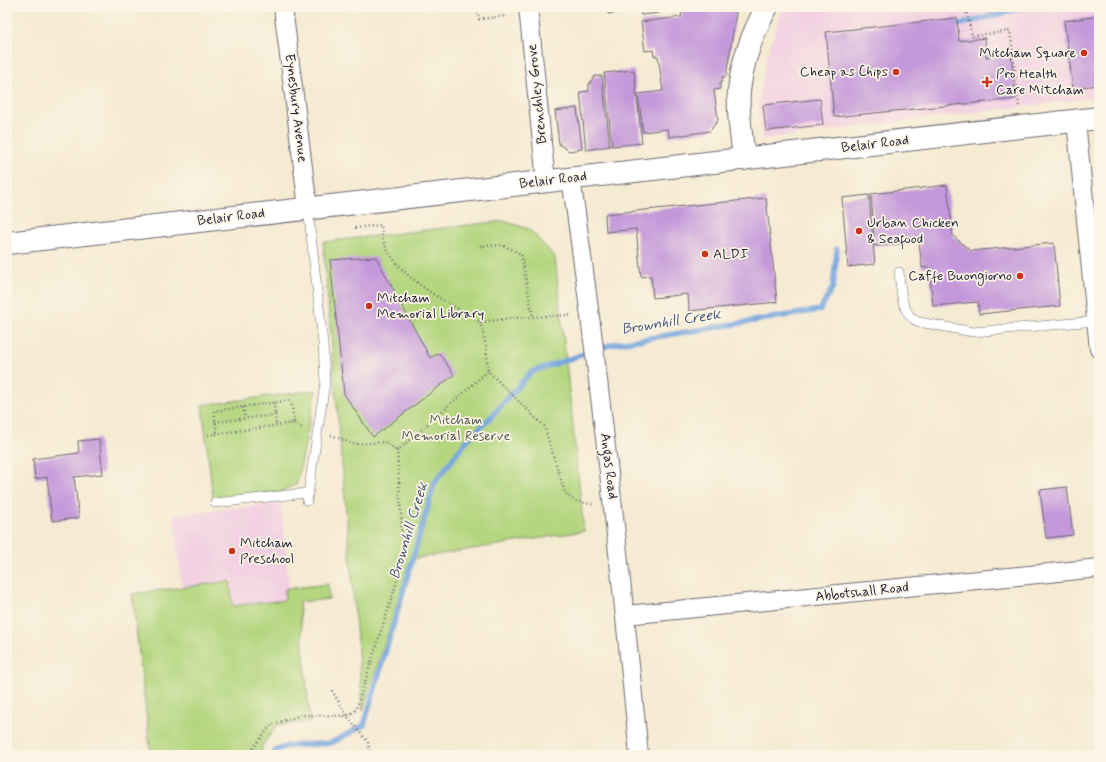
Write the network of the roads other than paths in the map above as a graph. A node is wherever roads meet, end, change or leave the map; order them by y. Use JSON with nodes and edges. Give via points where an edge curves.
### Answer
{"nodes":[{"id":1,"x":283,"y":7,"type":"edge"},
{"id":2,"x":528,"y":7,"type":"edge"},
{"id":3,"x":767,"y":7,"type":"edge"},
{"id":4,"x":1099,"y":118,"type":"edge"},
{"id":5,"x":1076,"y":121,"type":"junction"},
{"id":6,"x":744,"y":159,"type":"junction"},
{"id":7,"x":571,"y":178,"type":"junction"},
{"id":8,"x":546,"y":181,"type":"junction"},
{"id":9,"x":308,"y":208,"type":"junction"},
{"id":10,"x":7,"y":243,"type":"edge"},
{"id":11,"x":1095,"y":268,"type":"edge"},
{"id":12,"x":899,"y":272,"type":"dead end"},
{"id":13,"x":1096,"y":321,"type":"junction"},
{"id":14,"x":1099,"y":349,"type":"edge"},
{"id":15,"x":215,"y":503,"type":"dead end"},
{"id":16,"x":1099,"y":568,"type":"edge"},
{"id":17,"x":626,"y":615,"type":"junction"},
{"id":18,"x":639,"y":755,"type":"edge"}],
"edges":[{"from":1,"to":9,"type":"street","name":"Eynesbury Avenue"},
{"from":2,"to":8,"type":"street","name":"Brenchley Grove"},
{"from":3,"to":6,"type":"main road","via":[[755,28],[739,91]]},
{"from":4,"to":5,"type":"main road","name":"Belair Road"},
{"from":5,"to":6,"type":"main road","name":"Belair Road"},
{"from":5,"to":11,"type":"street"},
{"from":6,"to":7,"type":"main road","name":"Belair Road"},
{"from":7,"to":8,"type":"main road","name":"Belair Road"},
{"from":7,"to":17,"type":"street","name":"Angas Road","via":[[615,509]]},
{"from":8,"to":9,"type":"main road","name":"Belair Road"},
{"from":9,"to":10,"type":"main road","name":"Belair Road"},
{"from":9,"to":15,"type":"lane","via":[[325,357],[325,383],[307,497]]},
{"from":11,"to":13,"type":"street"},
{"from":12,"to":13,"type":"lane","via":[[906,309],[911,318],[919,322],[972,332]]},
{"from":13,"to":14,"type":"street"},
{"from":16,"to":17,"type":"street","name":"Abbotshall Road"},
{"from":17,"to":18,"type":"street","name":"Angas Road"}]}
